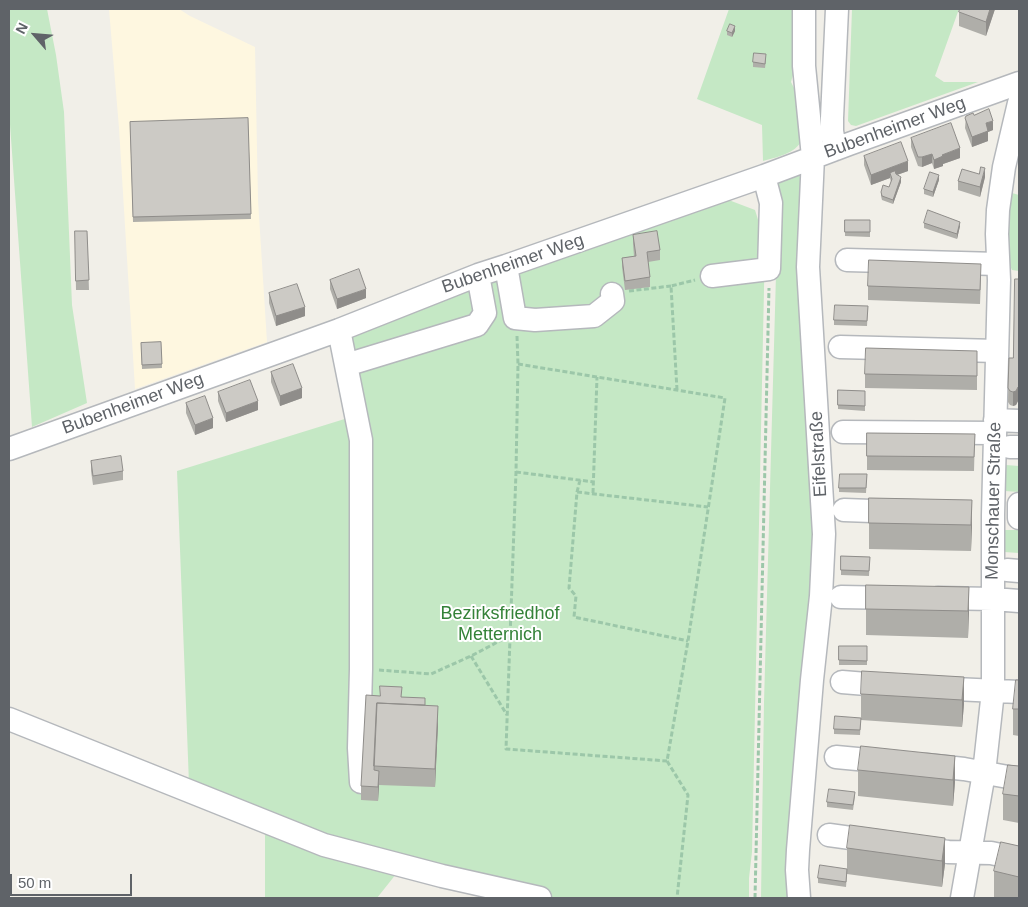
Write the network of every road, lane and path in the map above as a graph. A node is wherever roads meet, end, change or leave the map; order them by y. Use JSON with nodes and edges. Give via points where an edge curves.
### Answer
{"nodes":[{"id":1,"x":804,"y":9,"type":"edge"},
{"id":2,"x":837,"y":9,"type":"edge"},
{"id":3,"x":836,"y":56,"type":"junction"},
{"id":4,"x":804,"y":66,"type":"junction"},
{"id":5,"x":1019,"y":84,"type":"edge"},
{"id":6,"x":1017,"y":117,"type":"edge"},
{"id":7,"x":835,"y":149,"type":"junction"},
{"id":8,"x":813,"y":157,"type":"junction"},
{"id":9,"x":764,"y":176,"type":"junction"},
{"id":10,"x":847,"y":260,"type":"dead end"},
{"id":11,"x":506,"y":266,"type":"junction"},
{"id":12,"x":769,"y":269,"type":"junction"},
{"id":13,"x":478,"y":274,"type":"junction"},
{"id":14,"x":1005,"y":275,"type":"edge"},
{"id":15,"x":712,"y":276,"type":"joint"},
{"id":16,"x":671,"y":286,"type":"junction"},
{"id":17,"x":612,"y":294,"type":"joint"},
{"id":18,"x":514,"y":318,"type":"junction"},
{"id":19,"x":339,"y":330,"type":"junction"},
{"id":20,"x":840,"y":347,"type":"dead end"},
{"id":21,"x":997,"y":351,"type":"junction"},
{"id":22,"x":518,"y":364,"type":"junction"},
{"id":23,"x":346,"y":365,"type":"junction"},
{"id":24,"x":597,"y":377,"type":"junction"},
{"id":25,"x":678,"y":390,"type":"junction"},
{"id":26,"x":1019,"y":421,"type":"edge"},
{"id":27,"x":843,"y":432,"type":"dead end"},
{"id":28,"x":1005,"y":437,"type":"edge"},
{"id":29,"x":9,"y":449,"type":"edge"},
{"id":30,"x":516,"y":472,"type":"junction"},
{"id":31,"x":580,"y":480,"type":"junction"},
{"id":32,"x":594,"y":482,"type":"junction"},
{"id":33,"x":578,"y":492,"type":"junction"},
{"id":34,"x":594,"y":493,"type":"junction"},
{"id":35,"x":708,"y":507,"type":"junction"},
{"id":36,"x":844,"y":510,"type":"dead end"},
{"id":37,"x":1007,"y":512,"type":"edge"},
{"id":38,"x":924,"y":513,"type":"edge"},
{"id":39,"x":841,"y":597,"type":"dead end"},
{"id":40,"x":993,"y":599,"type":"junction"},
{"id":41,"x":1019,"y":601,"type":"edge"},
{"id":42,"x":509,"y":636,"type":"junction"},
{"id":43,"x":688,"y":641,"type":"junction"},
{"id":44,"x":471,"y":656,"type":"junction"},
{"id":45,"x":361,"y":668,"type":"junction"},
{"id":46,"x":842,"y":682,"type":"dead end"},
{"id":47,"x":993,"y":690,"type":"junction"},
{"id":48,"x":1019,"y":692,"type":"edge"},
{"id":49,"x":507,"y":715,"type":"junction"},
{"id":50,"x":9,"y":719,"type":"edge"},
{"id":51,"x":836,"y":757,"type":"dead end"},
{"id":52,"x":667,"y":761,"type":"junction"},
{"id":53,"x":984,"y":773,"type":"junction"},
{"id":54,"x":1019,"y":779,"type":"edge"},
{"id":55,"x":361,"y":782,"type":"edge"},
{"id":56,"x":829,"y":835,"type":"dead end"},
{"id":57,"x":970,"y":853,"type":"junction"},
{"id":58,"x":1019,"y":859,"type":"edge"},
{"id":59,"x":540,"y":898,"type":"edge"},
{"id":60,"x":677,"y":898,"type":"edge"},
{"id":61,"x":755,"y":898,"type":"edge"},
{"id":62,"x":799,"y":898,"type":"edge"},
{"id":63,"x":962,"y":898,"type":"edge"}],
"edges":[{"from":1,"to":4,"type":"street","name":"Eifelstraße"},
{"from":2,"to":3,"type":"street"},
{"from":3,"to":4,"type":"street","via":[[828,71],[820,77],[812,76]]},
{"from":3,"to":7,"type":"street","via":[[832,124]]},
{"from":4,"to":8,"type":"street","name":"Eifelstraße"},
{"from":5,"to":7,"type":"street","name":"Bubenheimer Weg"},
{"from":6,"to":14,"type":"street","name":"Monschauer Straße","via":[[1000,189],[997,234]]},
{"from":7,"to":8,"type":"street","name":"Bubenheimer Weg"},
{"from":8,"to":9,"type":"street","name":"Bubenheimer Weg"},
{"from":8,"to":62,"type":"street","name":"Eifelstraße","via":[[808,267],[824,534],[798,850]]},
{"from":9,"to":11,"type":"street","name":"Bubenheimer Weg"},
{"from":9,"to":12,"type":"street","via":[[772,203]]},
{"from":10,"to":14,"type":"street"},
{"from":11,"to":13,"type":"street","name":"Bubenheimer Weg"},
{"from":11,"to":18,"type":"street"},
{"from":12,"to":15,"type":"street"},
{"from":12,"to":61,"type":"path"},
{"from":13,"to":19,"type":"street","name":"Bubenheimer Weg"},
{"from":13,"to":23,"type":"street","via":[[485,313],[477,326]]},
{"from":14,"to":21,"type":"street","name":"Monschauer Straße"},
{"from":15,"to":16,"type":"path"},
{"from":16,"to":17,"type":"path"},
{"from":16,"to":25,"type":"path"},
{"from":17,"to":18,"type":"street","via":[[613,301],[594,316],[535,320]]},
{"from":18,"to":22,"type":"path"},
{"from":19,"to":23,"type":"street"},
{"from":19,"to":29,"type":"street","name":"Bubenheimer Weg"},
{"from":20,"to":21,"type":"street"},
{"from":21,"to":28,"type":"street","name":"Monschauer Straße"},
{"from":22,"to":24,"type":"path"},
{"from":22,"to":30,"type":"path"},
{"from":23,"to":45,"type":"street","via":[[361,440]]},
{"from":24,"to":25,"type":"path"},
{"from":24,"to":32,"type":"path"},
{"from":25,"to":35,"type":"path","via":[[725,398]]},
{"from":26,"to":28,"type":"street"},
{"from":27,"to":28,"type":"street"},
{"from":28,"to":37,"type":"street","name":"Monschauer Straße"},
{"from":30,"to":31,"type":"path"},
{"from":30,"to":42,"type":"path"},
{"from":31,"to":32,"type":"path"},
{"from":31,"to":33,"type":"path"},
{"from":32,"to":34,"type":"path"},
{"from":33,"to":34,"type":"path"},
{"from":33,"to":43,"type":"path","via":[[569,588],[576,596],[574,617]]},
{"from":34,"to":35,"type":"path"},
{"from":35,"to":43,"type":"path"},
{"from":36,"to":38,"type":"street"},
{"from":37,"to":40,"type":"street","name":"Monschauer Straße"},
{"from":39,"to":40,"type":"street"},
{"from":40,"to":41,"type":"street"},
{"from":40,"to":47,"type":"street","name":"Monschauer Straße"},
{"from":42,"to":44,"type":"path"},
{"from":42,"to":49,"type":"path"},
{"from":43,"to":52,"type":"path"},
{"from":44,"to":45,"type":"path","via":[[431,674]]},
{"from":44,"to":49,"type":"path"},
{"from":45,"to":55,"type":"street"},
{"from":46,"to":47,"type":"street"},
{"from":47,"to":48,"type":"street"},
{"from":47,"to":53,"type":"street","name":"Monschauer Straße"},
{"from":49,"to":52,"type":"path","via":[[506,749]]},
{"from":50,"to":59,"type":"street","via":[[324,845]]},
{"from":51,"to":53,"type":"street"},
{"from":52,"to":60,"type":"path","via":[[688,795]]},
{"from":53,"to":54,"type":"street"},
{"from":53,"to":57,"type":"street","name":"Monschauer Straße"},
{"from":56,"to":57,"type":"street"},
{"from":57,"to":58,"type":"street","via":[[991,853]]},
{"from":57,"to":63,"type":"street","name":"Monschauer Straße"}]}
